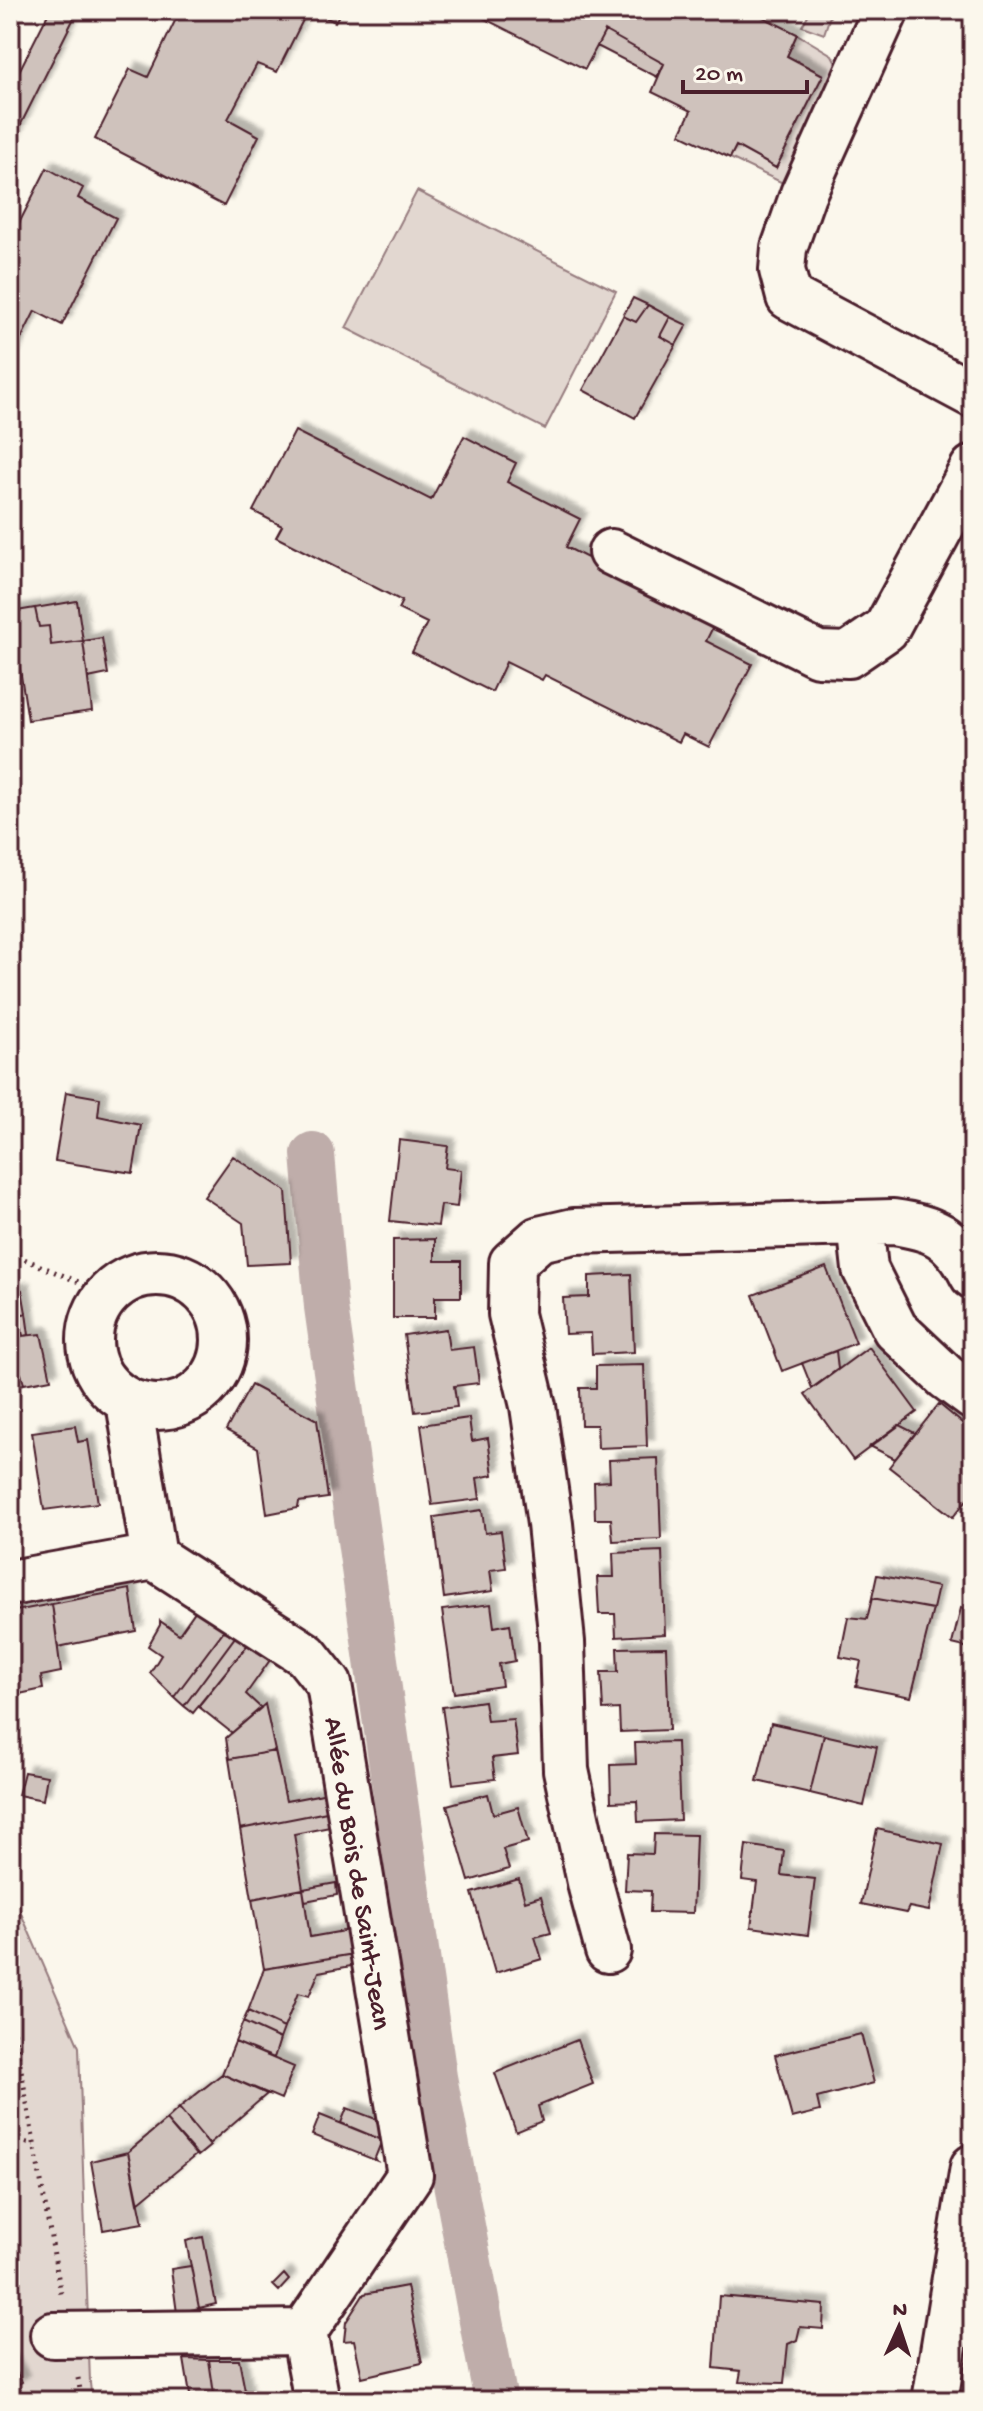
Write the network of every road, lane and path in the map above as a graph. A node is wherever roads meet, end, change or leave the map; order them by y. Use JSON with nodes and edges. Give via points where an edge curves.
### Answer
{"nodes":[{"id":1,"x":886,"y":10,"type":"edge"},
{"id":2,"x":973,"y":395,"type":"edge"},
{"id":3,"x":973,"y":468,"type":"edge"},
{"id":4,"x":611,"y":552,"type":"dead end"},
{"id":5,"x":860,"y":1223,"type":"junction"},
{"id":6,"x":10,"y":1253,"type":"edge"},
{"id":7,"x":973,"y":1276,"type":"edge"},
{"id":8,"x":107,"y":1294,"type":"junction"},
{"id":9,"x":973,"y":1397,"type":"edge"},
{"id":10,"x":129,"y":1402,"type":"junction"},
{"id":11,"x":154,"y":1557,"type":"junction"},
{"id":12,"x":10,"y":1583,"type":"edge"},
{"id":13,"x":608,"y":1950,"type":"dead end"},
{"id":14,"x":10,"y":2008,"type":"edge"},
{"id":15,"x":10,"y":2140,"type":"edge"},
{"id":16,"x":34,"y":2144,"type":"junction"},
{"id":17,"x":973,"y":2167,"type":"edge"},
{"id":18,"x":969,"y":2212,"type":"edge"},
{"id":19,"x":58,"y":2320,"type":"joint"},
{"id":20,"x":304,"y":2332,"type":"junction"},
{"id":21,"x":77,"y":2373,"type":"dead end"},
{"id":22,"x":82,"y":2401,"type":"edge"},
{"id":23,"x":317,"y":2401,"type":"edge"},
{"id":24,"x":935,"y":2401,"type":"edge"}],
"edges":[{"from":1,"to":2,"type":"street","via":[[803,194],[782,270],[789,297]]},
{"from":3,"to":4,"type":"street","via":[[886,629],[848,655],[818,654]]},
{"from":5,"to":7,"type":"street","via":[[927,1227],[945,1238]]},
{"from":5,"to":9,"type":"street","via":[[865,1269],[895,1329]]},
{"from":5,"to":13,"type":"street","via":[[574,1231],[539,1239],[512,1263],[511,1314],[533,1406],[552,1538],[566,1770]]},
{"from":6,"to":8,"type":"path"},
{"from":8,"to":10,"type":"street","via":[[95,1311],[90,1353],[98,1374]]},
{"from":8,"to":10,"type":"street","via":[[147,1272],[191,1282],[220,1315],[225,1338],[222,1360],[195,1396],[151,1408]]},
{"from":10,"to":11,"type":"street"},
{"from":11,"to":12,"type":"street"},
{"from":11,"to":20,"type":"street","name":"Allée du Bois de Saint-Jean","via":[[306,1655],[329,1684],[410,2175]]},
{"from":14,"to":16,"type":"path"},
{"from":15,"to":16,"type":"path"},
{"from":16,"to":19,"type":"path"},
{"from":17,"to":18,"type":"street"},
{"from":18,"to":24,"type":"street"},
{"from":19,"to":20,"type":"street"},
{"from":20,"to":23,"type":"street"},
{"from":21,"to":22,"type":"path"}]}
